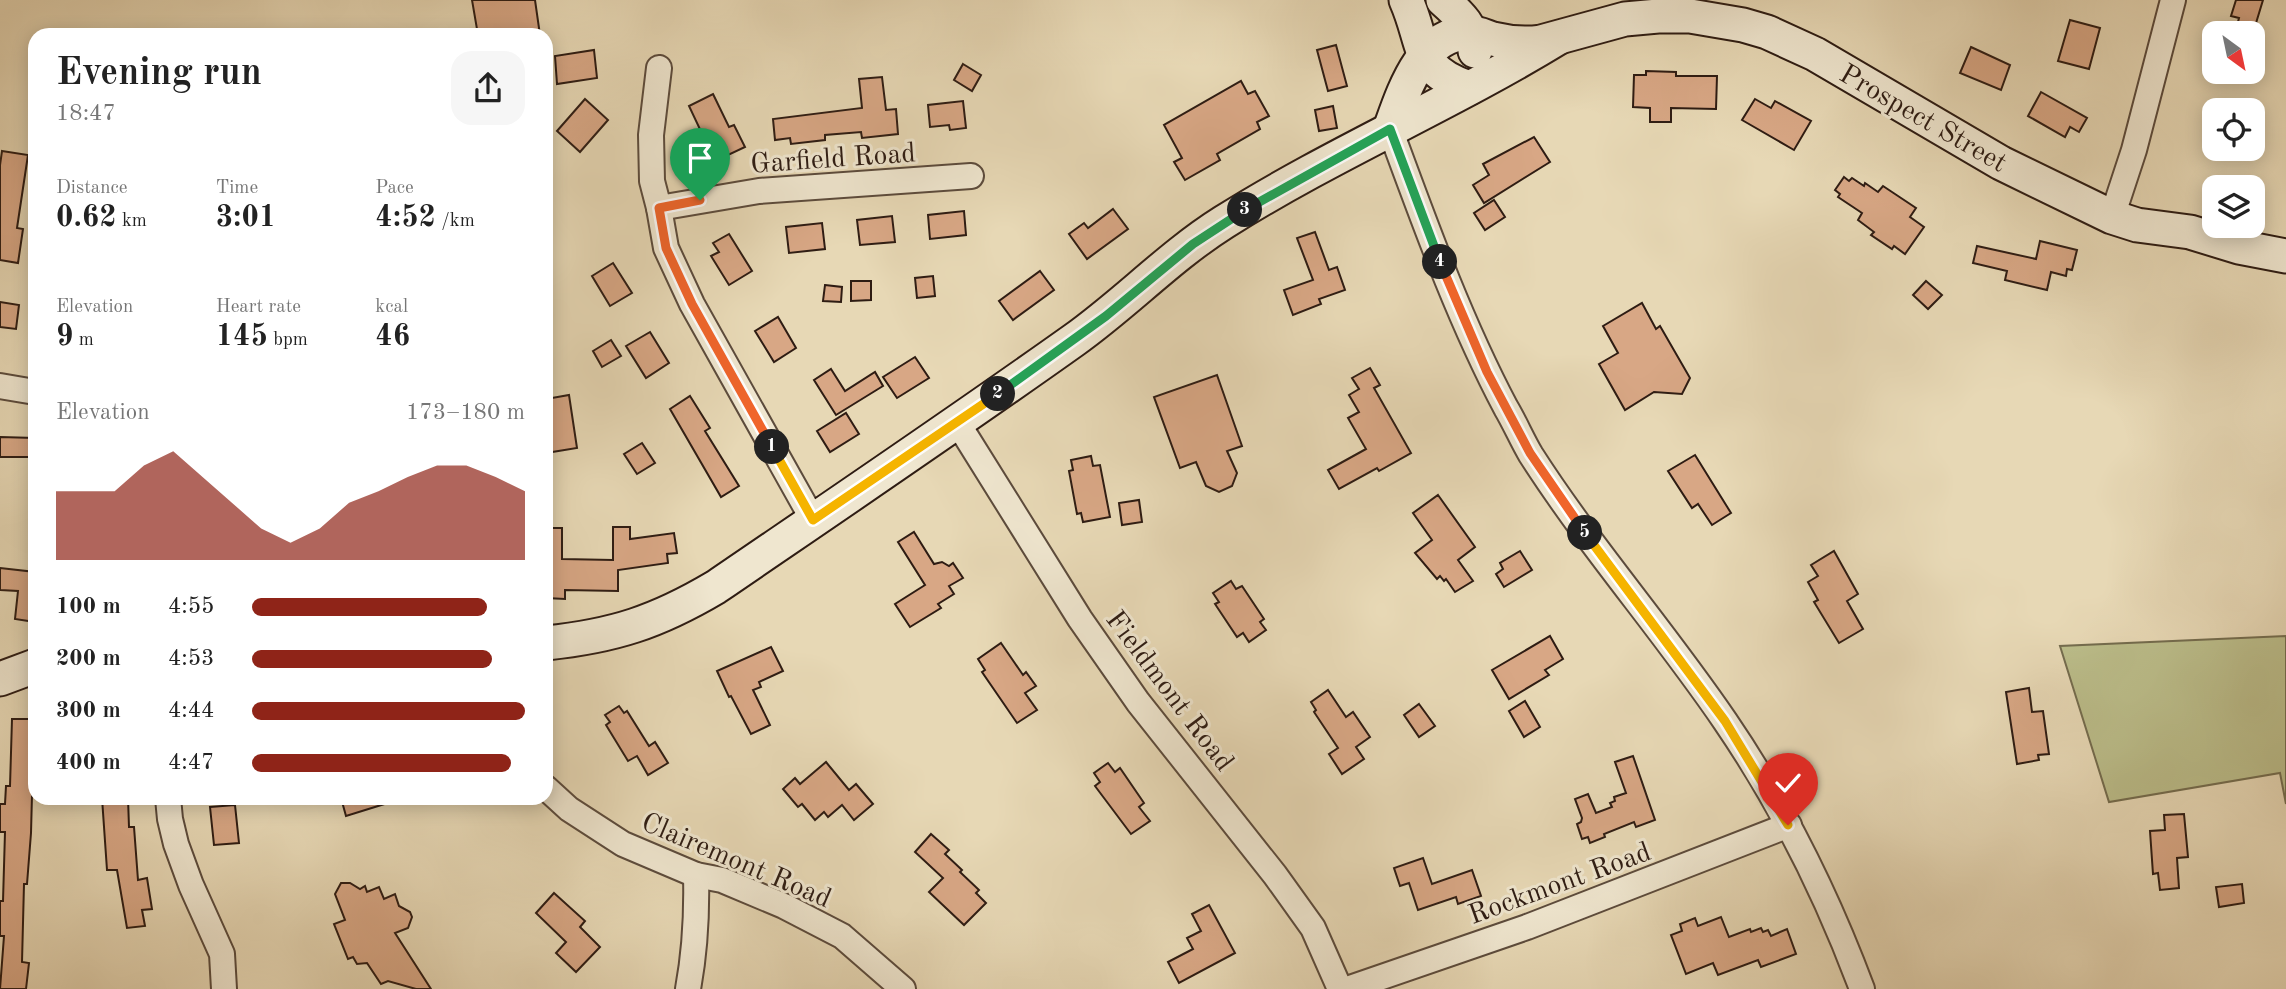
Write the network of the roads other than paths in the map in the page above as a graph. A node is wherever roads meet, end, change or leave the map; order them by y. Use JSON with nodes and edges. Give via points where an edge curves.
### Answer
{"nodes":[{"id":1,"x":1406,"y":0,"type":"edge"},
{"id":2,"x":1443,"y":0,"type":"edge"},
{"id":3,"x":2172,"y":0,"type":"edge"},
{"id":4,"x":1473,"y":33,"type":"junction"},
{"id":5,"x":1558,"y":38,"type":"junction"},
{"id":6,"x":1424,"y":57,"type":"junction"},
{"id":7,"x":660,"y":68,"type":"dead end"},
{"id":8,"x":1469,"y":88,"type":"junction"},
{"id":9,"x":1390,"y":129,"type":"junction"},
{"id":10,"x":971,"y":176,"type":"dead end"},
{"id":11,"x":659,"y":208,"type":"junction"},
{"id":12,"x":2112,"y":217,"type":"junction"},
{"id":13,"x":2286,"y":256,"type":"edge"},
{"id":14,"x":0,"y":386,"type":"edge"},
{"id":15,"x":28,"y":391,"type":"edge"},
{"id":16,"x":957,"y":422,"type":"junction"},
{"id":17,"x":813,"y":520,"type":"junction"},
{"id":18,"x":553,"y":642,"type":"edge"},
{"id":19,"x":28,"y":669,"type":"edge"},
{"id":20,"x":0,"y":679,"type":"edge"},
{"id":21,"x":553,"y":794,"type":"edge"},
{"id":22,"x":169,"y":805,"type":"edge"},
{"id":23,"x":1788,"y":825,"type":"junction"},
{"id":24,"x":696,"y":875,"type":"junction"},
{"id":25,"x":224,"y":989,"type":"edge"},
{"id":26,"x":688,"y":989,"type":"edge"},
{"id":27,"x":902,"y":989,"type":"edge"},
{"id":28,"x":1340,"y":989,"type":"edge"},
{"id":29,"x":1347,"y":989,"type":"edge"},
{"id":30,"x":1862,"y":989,"type":"edge"}],
"edges":[{"from":1,"to":6,"type":"street"},
{"from":2,"to":4,"type":"street"},
{"from":3,"to":12,"type":"street"},
{"from":4,"to":5,"type":"street","name":"Prospect Street","via":[[1528,44]]},
{"from":4,"to":6,"type":"street","via":[[1446,39]]},
{"from":4,"to":8,"type":"street","via":[[1475,59]]},
{"from":5,"to":8,"type":"street","name":"Prospect Street"},
{"from":5,"to":12,"type":"street","name":"Prospect Street","via":[[1625,19],[1658,16],[1717,20],[1767,32],[1815,54],[2001,163]]},
{"from":6,"to":8,"type":"street","via":[[1444,77]]},
{"from":6,"to":9,"type":"street"},
{"from":7,"to":11,"type":"street","via":[[651,135],[652,181]]},
{"from":8,"to":9,"type":"street","name":"Prospect Street"},
{"from":9,"to":16,"type":"street","name":"Prospect Street","via":[[1222,224],[1076,338]]},
{"from":9,"to":23,"type":"street","via":[[1474,343],[1530,453],[1725,721]]},
{"from":10,"to":11,"type":"street","name":"Garfield Road","via":[[759,191]]},
{"from":11,"to":17,"type":"street","via":[[666,248],[692,304]]},
{"from":12,"to":13,"type":"street","name":"Prospect Street"},
{"from":14,"to":15,"type":"street"},
{"from":16,"to":17,"type":"street","name":"Prospect Street"},
{"from":16,"to":28,"type":"street","name":"Fieldmont Road","via":[[1048,570],[1138,702],[1313,928]]},
{"from":17,"to":18,"type":"street","name":"Prospect Street","via":[[716,587],[669,613],[621,631]]},
{"from":19,"to":20,"type":"street"},
{"from":21,"to":24,"type":"street","name":"Clairemont Road","via":[[623,844]]},
{"from":22,"to":25,"type":"street","via":[[176,844],[222,954]]},
{"from":23,"to":29,"type":"street","name":"Rockmont Road","via":[[1540,922]]},
{"from":23,"to":30,"type":"street"},
{"from":24,"to":26,"type":"street","via":[[697,912]]},
{"from":24,"to":27,"type":"street","name":"Clairemont Road","via":[[722,880],[784,905],[842,936]]}]}
